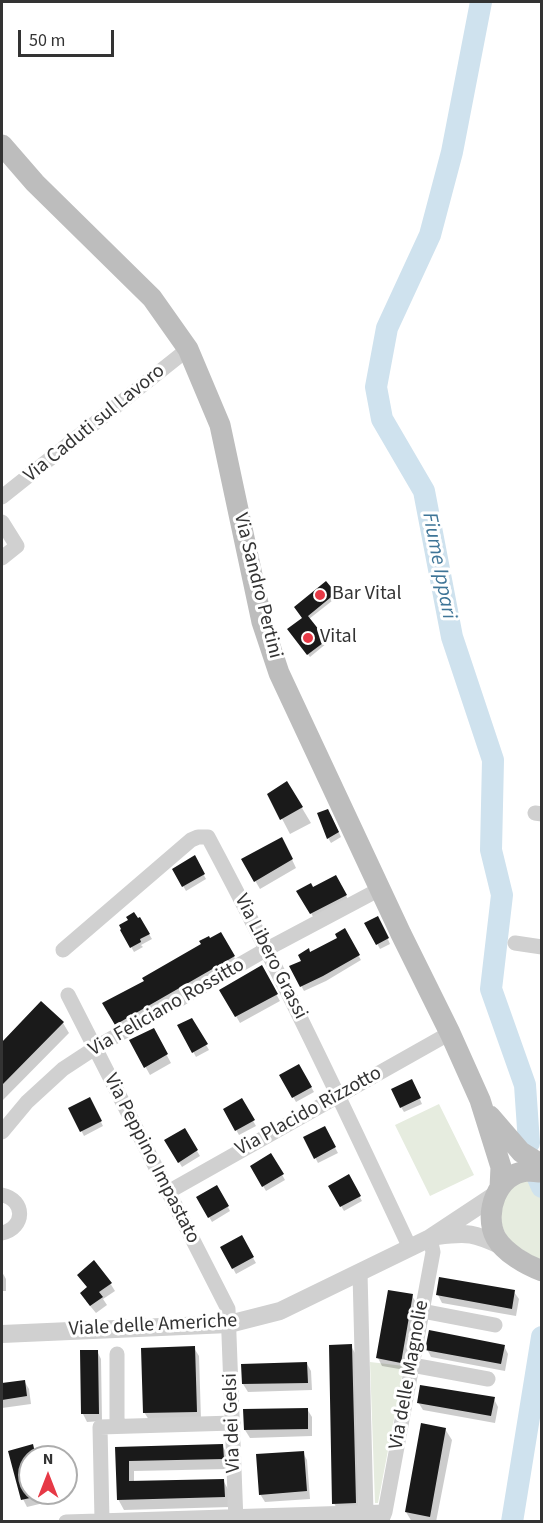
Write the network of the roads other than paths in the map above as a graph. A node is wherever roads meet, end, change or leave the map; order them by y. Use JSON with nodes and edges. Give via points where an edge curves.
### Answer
{"nodes":[{"id":1,"x":2,"y":145,"type":"edge"},
{"id":2,"x":188,"y":349,"type":"junction"},
{"id":3,"x":2,"y":497,"type":"edge"},
{"id":4,"x":2,"y":522,"type":"edge"},
{"id":5,"x":2,"y":558,"type":"edge"},
{"id":6,"x":380,"y":889,"type":"junction"},
{"id":7,"x":515,"y":943,"type":"dead end"},
{"id":8,"x":542,"y":947,"type":"edge"},
{"id":9,"x":267,"y":949,"type":"junction"},
{"id":10,"x":63,"y":950,"type":"dead end"},
{"id":11,"x":68,"y":995,"type":"dead end"},
{"id":12,"x":450,"y":1033,"type":"junction"},
{"id":13,"x":95,"y":1048,"type":"junction"},
{"id":14,"x":339,"y":1095,"type":"junction"},
{"id":15,"x":480,"y":1100,"type":"junction"},
{"id":16,"x":2,"y":1132,"type":"edge"},
{"id":17,"x":542,"y":1165,"type":"edge"},
{"id":18,"x":542,"y":1172,"type":"edge"},
{"id":19,"x":168,"y":1192,"type":"junction"},
{"id":20,"x":497,"y":1192,"type":"junction"},
{"id":21,"x":2,"y":1195,"type":"edge"},
{"id":22,"x":2,"y":1233,"type":"edge"},
{"id":23,"x":430,"y":1238,"type":"junction"},
{"id":24,"x":502,"y":1246,"type":"junction"},
{"id":25,"x":410,"y":1248,"type":"junction"},
{"id":26,"x":542,"y":1271,"type":"edge"},
{"id":27,"x":360,"y":1273,"type":"junction"},
{"id":28,"x":422,"y":1311,"type":"junction"},
{"id":29,"x":229,"y":1324,"type":"junction"},
{"id":30,"x":495,"y":1324,"type":"dead end"},
{"id":31,"x":2,"y":1334,"type":"edge"},
{"id":32,"x":117,"y":1354,"type":"dead end"},
{"id":33,"x":412,"y":1365,"type":"junction"},
{"id":34,"x":488,"y":1379,"type":"dead end"},
{"id":35,"x":233,"y":1423,"type":"junction"},
{"id":36,"x":117,"y":1426,"type":"junction"},
{"id":37,"x":366,"y":1513,"type":"junction"},
{"id":38,"x":383,"y":1517,"type":"edge"},
{"id":39,"x":302,"y":1518,"type":"edge"},
{"id":40,"x":236,"y":1519,"type":"edge"},
{"id":41,"x":66,"y":1521,"type":"edge"},
{"id":42,"x":102,"y":1521,"type":"edge"}],
"edges":[{"from":1,"to":2,"type":"main road","name":"Via Sandro Pertini","via":[[35,183],[152,298]]},
{"from":2,"to":3,"type":"street","name":"Via Caduti sul Lavoro"},
{"from":2,"to":6,"type":"main road","name":"Via Sandro Pertini","via":[[220,425],[262,622],[279,673]]},
{"from":4,"to":5,"type":"street","via":[[17,546]]},
{"from":6,"to":9,"type":"street","name":"Via Feliciano Rossitto"},
{"from":6,"to":12,"type":"main road","name":"Via Sandro Pertini"},
{"from":7,"to":8,"type":"street"},
{"from":9,"to":10,"type":"street","name":"Via Libero Grassi","via":[[208,837],[198,837]]},
{"from":9,"to":13,"type":"street","name":"Via Feliciano Rossitto"},
{"from":9,"to":14,"type":"street","name":"Via Libero Grassi"},
{"from":11,"to":13,"type":"street","name":"Via Peppino Impastato"},
{"from":12,"to":14,"type":"street","name":"Via Placido Rizzotto"},
{"from":12,"to":15,"type":"main road","name":"Via Sandro Pertini"},
{"from":13,"to":16,"type":"street","name":"Via Feliciano Rossitto","via":[[63,1069]]},
{"from":13,"to":19,"type":"street","name":"Via Peppino Impastato"},
{"from":14,"to":19,"type":"street","name":"Via Placido Rizzotto"},
{"from":14,"to":25,"type":"street","name":"Via Libero Grassi"},
{"from":15,"to":17,"type":"main road","via":[[521,1152]]},
{"from":15,"to":20,"type":"main road","via":[[501,1167]]},
{"from":18,"to":20,"type":"main road","via":[[516,1175]]},
{"from":19,"to":29,"type":"street","name":"Via Peppino Impastato","via":[[228,1309]]},
{"from":20,"to":23,"type":"street"},
{"from":20,"to":24,"type":"main road","via":[[491,1221]]},
{"from":21,"to":22,"type":"street","via":[[15,1202],[20,1214],[15,1227]]},
{"from":23,"to":24,"type":"street","via":[[468,1233]]},
{"from":23,"to":25,"type":"street","name":"Viale delle Americhe"},
{"from":23,"to":28,"type":"street","name":"Via delle Magnolie","via":[[433,1252]]},
{"from":24,"to":26,"type":"main road"},
{"from":25,"to":27,"type":"street","name":"Viale delle Americhe"},
{"from":27,"to":29,"type":"street","name":"Viale delle Americhe","via":[[280,1311]]},
{"from":27,"to":37,"type":"street","name":"Via delle Magnolie"},
{"from":28,"to":30,"type":"street"},
{"from":28,"to":33,"type":"street","name":"Via delle Magnolie"},
{"from":29,"to":31,"type":"street","name":"Viale delle Americhe"},
{"from":29,"to":35,"type":"street","name":"Via dei Gelsi"},
{"from":32,"to":36,"type":"street"},
{"from":33,"to":34,"type":"street"},
{"from":33,"to":38,"type":"street","name":"Via delle Magnolie"},
{"from":35,"to":36,"type":"street"},
{"from":35,"to":40,"type":"street","name":"Via dei Gelsi"},
{"from":36,"to":42,"type":"street","via":[[100,1427]]},
{"from":37,"to":38,"type":"street","name":"Via delle Magnolie"},
{"from":37,"to":39,"type":"street","name":"Via delle Magnolie"},
{"from":39,"to":40,"type":"street","name":"Via delle Magnolie"},
{"from":40,"to":42,"type":"street","name":"Via delle Magnolie"},
{"from":41,"to":42,"type":"street","name":"Via delle Magnolie"}]}
